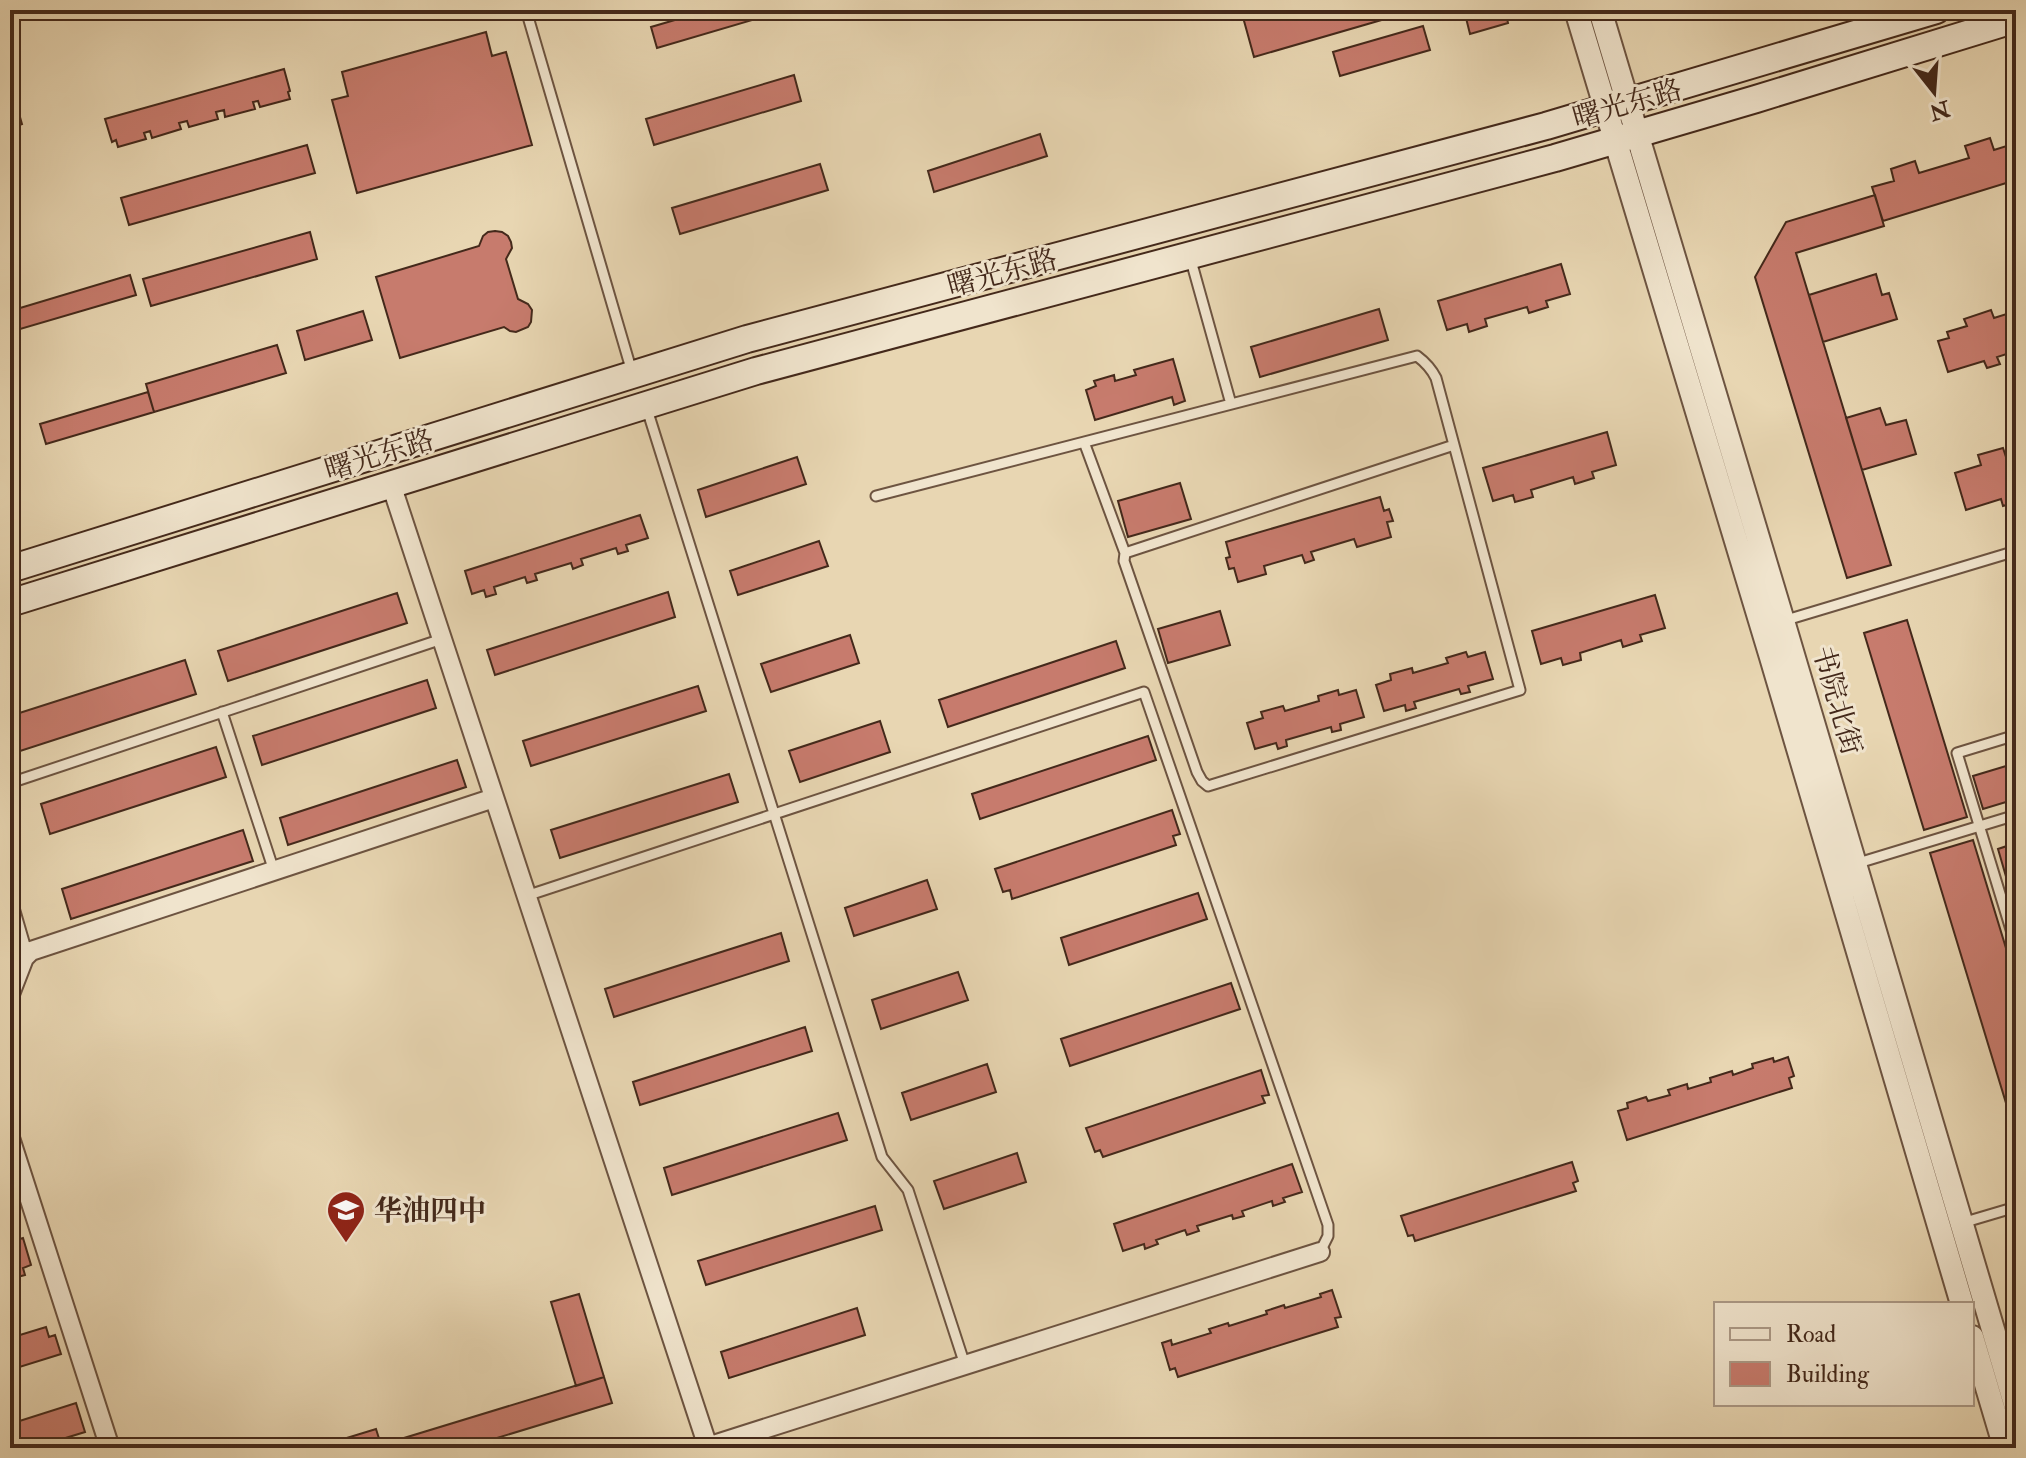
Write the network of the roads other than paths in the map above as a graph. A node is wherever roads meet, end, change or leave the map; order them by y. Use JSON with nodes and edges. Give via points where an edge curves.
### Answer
{"nodes":[{"id":1,"x":526,"y":10,"type":"edge"},
{"id":2,"x":1576,"y":10,"type":"edge"},
{"id":3,"x":1600,"y":10,"type":"edge"},
{"id":4,"x":1936,"y":10,"type":"edge"},
{"id":5,"x":2016,"y":19,"type":"edge"},
{"id":6,"x":1617,"y":106,"type":"junction"},
{"id":7,"x":1626,"y":137,"type":"junction"},
{"id":8,"x":1189,"y":255,"type":"junction"},
{"id":9,"x":633,"y":375,"type":"junction"},
{"id":10,"x":1231,"y":404,"type":"junction"},
{"id":11,"x":646,"y":405,"type":"junction"},
{"id":12,"x":1084,"y":442,"type":"junction"},
{"id":13,"x":1454,"y":445,"type":"junction"},
{"id":14,"x":391,"y":484,"type":"junction"},
{"id":15,"x":876,"y":496,"type":"dead end"},
{"id":16,"x":2016,"y":551,"type":"edge"},
{"id":17,"x":1125,"y":553,"type":"junction"},
{"id":18,"x":10,"y":569,"type":"edge"},
{"id":19,"x":10,"y":603,"type":"edge"},
{"id":20,"x":1783,"y":621,"type":"junction"},
{"id":21,"x":442,"y":639,"type":"junction"},
{"id":22,"x":222,"y":712,"type":"junction"},
{"id":23,"x":2016,"y":735,"type":"edge"},
{"id":24,"x":10,"y":783,"type":"edge"},
{"id":25,"x":494,"y":798,"type":"junction"},
{"id":26,"x":774,"y":815,"type":"junction"},
{"id":27,"x":2016,"y":815,"type":"edge"},
{"id":28,"x":1980,"y":826,"type":"junction"},
{"id":29,"x":1855,"y":864,"type":"junction"},
{"id":30,"x":274,"y":871,"type":"junction"},
{"id":31,"x":526,"y":896,"type":"junction"},
{"id":32,"x":10,"y":910,"type":"edge"},
{"id":33,"x":2016,"y":946,"type":"edge"},
{"id":34,"x":24,"y":958,"type":"junction"},
{"id":35,"x":10,"y":994,"type":"edge"},
{"id":36,"x":10,"y":1138,"type":"edge"},
{"id":37,"x":2016,"y":1207,"type":"edge"},
{"id":38,"x":1961,"y":1223,"type":"junction"},
{"id":39,"x":1320,"y":1252,"type":"joint"},
{"id":40,"x":1961,"y":1302,"type":"edge"},
{"id":41,"x":1974,"y":1344,"type":"edge"},
{"id":42,"x":965,"y":1365,"type":"junction"},
{"id":43,"x":2016,"y":1407,"type":"edge"},
{"id":44,"x":706,"y":1447,"type":"edge"},
{"id":45,"x":110,"y":1448,"type":"edge"},
{"id":46,"x":2005,"y":1448,"type":"edge"}],
"edges":[{"from":1,"to":9,"type":"lane"},
{"from":2,"to":6,"type":"street","name":"书院北街"},
{"from":3,"to":6,"type":"street","name":"书院北街"},
{"from":4,"to":6,"type":"main road","name":"曙光东路"},
{"from":5,"to":7,"type":"main road","name":"曙光东路"},
{"from":6,"to":7,"type":"street","name":"书院北街"},
{"from":6,"to":9,"type":"main road","name":"曙光东路","via":[[747,339]]},
{"from":7,"to":8,"type":"main road","name":"曙光东路"},
{"from":7,"to":20,"type":"street","name":"书院北街"},
{"from":7,"to":40,"type":"street","name":"书院北街","via":[[1771,657]]},
{"from":8,"to":10,"type":"lane"},
{"from":8,"to":11,"type":"main road","name":"曙光东路"},
{"from":9,"to":18,"type":"main road","name":"曙光东路"},
{"from":10,"to":12,"type":"lane"},
{"from":10,"to":13,"type":"lane","via":[[1417,356],[1436,378]]},
{"from":11,"to":14,"type":"main road","name":"曙光东路"},
{"from":11,"to":26,"type":"lane"},
{"from":12,"to":15,"type":"lane"},
{"from":12,"to":17,"type":"lane"},
{"from":13,"to":17,"type":"lane"},
{"from":13,"to":17,"type":"lane","via":[[1520,690],[1208,786],[1197,772]]},
{"from":14,"to":19,"type":"main road","name":"曙光东路"},
{"from":14,"to":21,"type":"street"},
{"from":16,"to":20,"type":"lane"},
{"from":20,"to":29,"type":"street","name":"书院北街"},
{"from":21,"to":22,"type":"lane"},
{"from":21,"to":25,"type":"street"},
{"from":22,"to":24,"type":"lane"},
{"from":22,"to":30,"type":"lane"},
{"from":23,"to":28,"type":"lane","via":[[1957,753]]},
{"from":25,"to":30,"type":"street"},
{"from":25,"to":31,"type":"street"},
{"from":26,"to":31,"type":"lane"},
{"from":26,"to":39,"type":"lane","via":[[1144,692],[1328,1225]]},
{"from":26,"to":42,"type":"lane","via":[[882,1157],[908,1190]]},
{"from":27,"to":28,"type":"lane"},
{"from":28,"to":29,"type":"lane"},
{"from":28,"to":33,"type":"lane"},
{"from":29,"to":38,"type":"street","name":"书院北街"},
{"from":30,"to":34,"type":"street","via":[[31,951]]},
{"from":31,"to":44,"type":"street"},
{"from":32,"to":34,"type":"street"},
{"from":34,"to":35,"type":"street"},
{"from":36,"to":45,"type":"street"},
{"from":37,"to":38,"type":"lane"},
{"from":38,"to":43,"type":"street","name":"书院北街"},
{"from":39,"to":42,"type":"street"},
{"from":41,"to":46,"type":"street"},
{"from":42,"to":44,"type":"street"}]}
